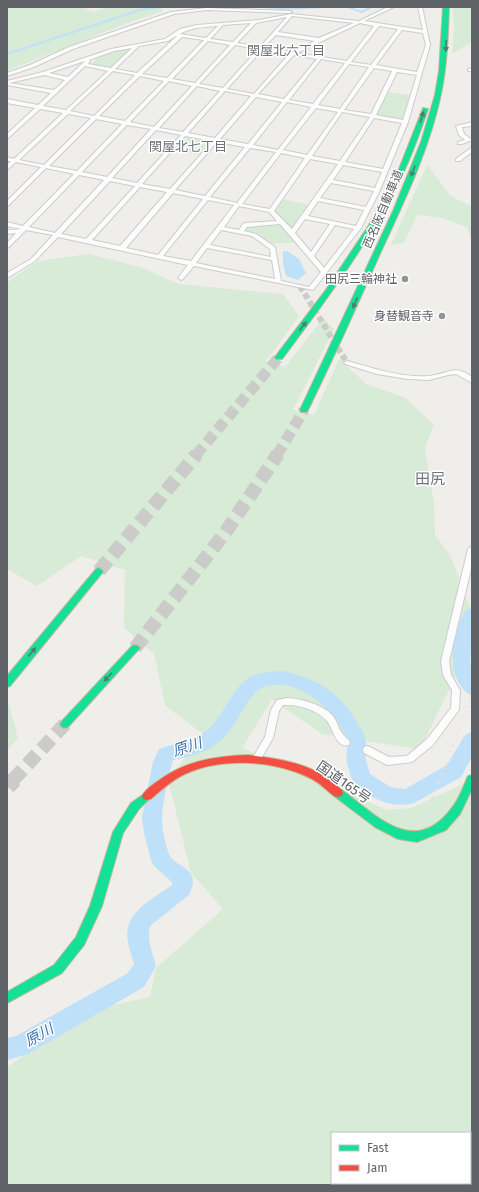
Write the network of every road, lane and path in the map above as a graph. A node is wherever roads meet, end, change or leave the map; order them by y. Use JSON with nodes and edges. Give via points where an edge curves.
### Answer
{"nodes":[{"id":1,"x":392,"y":7,"type":"edge"},
{"id":2,"x":420,"y":7,"type":"edge"},
{"id":3,"x":437,"y":7,"type":"edge"},
{"id":4,"x":446,"y":7,"type":"edge"},
{"id":5,"x":261,"y":8,"type":"edge"},
{"id":6,"x":294,"y":15,"type":"junction"},
{"id":7,"x":254,"y":22,"type":"junction"},
{"id":8,"x":359,"y":22,"type":"junction"},
{"id":9,"x":222,"y":24,"type":"junction"},
{"id":10,"x":378,"y":24,"type":"junction"},
{"id":11,"x":401,"y":28,"type":"junction"},
{"id":12,"x":425,"y":32,"type":"junction"},
{"id":13,"x":275,"y":33,"type":"junction"},
{"id":14,"x":174,"y":34,"type":"junction"},
{"id":15,"x":181,"y":35,"type":"junction"},
{"id":16,"x":208,"y":39,"type":"junction"},
{"id":17,"x":320,"y":40,"type":"junction"},
{"id":18,"x":234,"y":44,"type":"junction"},
{"id":19,"x":137,"y":46,"type":"junction"},
{"id":20,"x":261,"y":48,"type":"junction"},
{"id":21,"x":292,"y":53,"type":"junction"},
{"id":22,"x":94,"y":55,"type":"junction"},
{"id":23,"x":320,"y":58,"type":"junction"},
{"id":24,"x":72,"y":61,"type":"dead end"},
{"id":25,"x":349,"y":62,"type":"junction"},
{"id":26,"x":84,"y":65,"type":"junction"},
{"id":27,"x":372,"y":66,"type":"junction"},
{"id":28,"x":112,"y":70,"type":"junction"},
{"id":29,"x":395,"y":70,"type":"junction"},
{"id":30,"x":45,"y":73,"type":"junction"},
{"id":31,"x":7,"y":74,"type":"edge"},
{"id":32,"x":139,"y":74,"type":"junction"},
{"id":33,"x":419,"y":74,"type":"junction"},
{"id":34,"x":70,"y":78,"type":"junction"},
{"id":35,"x":169,"y":80,"type":"junction"},
{"id":36,"x":7,"y":83,"type":"edge"},
{"id":37,"x":197,"y":84,"type":"junction"},
{"id":38,"x":224,"y":89,"type":"junction"},
{"id":39,"x":55,"y":92,"type":"junction"},
{"id":40,"x":254,"y":95,"type":"junction"},
{"id":41,"x":286,"y":100,"type":"junction"},
{"id":42,"x":10,"y":102,"type":"edge"},
{"id":43,"x":314,"y":105,"type":"junction"},
{"id":44,"x":7,"y":107,"type":"edge"},
{"id":45,"x":40,"y":108,"type":"junction"},
{"id":46,"x":343,"y":110,"type":"junction"},
{"id":47,"x":68,"y":112,"type":"junction"},
{"id":48,"x":373,"y":116,"type":"junction"},
{"id":49,"x":96,"y":118,"type":"junction"},
{"id":50,"x":405,"y":122,"type":"junction"},
{"id":51,"x":125,"y":124,"type":"junction"},
{"id":52,"x":472,"y":124,"type":"edge"},
{"id":53,"x":155,"y":129,"type":"junction"},
{"id":54,"x":184,"y":134,"type":"junction"},
{"id":55,"x":7,"y":137,"type":"edge"},
{"id":56,"x":215,"y":140,"type":"junction"},
{"id":57,"x":471,"y":140,"type":"edge"},
{"id":58,"x":460,"y":143,"type":"dead end"},
{"id":59,"x":248,"y":146,"type":"junction"},
{"id":60,"x":472,"y":149,"type":"edge"},
{"id":61,"x":279,"y":153,"type":"junction"},
{"id":62,"x":309,"y":158,"type":"junction"},
{"id":63,"x":7,"y":159,"type":"edge"},
{"id":64,"x":458,"y":160,"type":"dead end"},
{"id":65,"x":15,"y":161,"type":"junction"},
{"id":66,"x":340,"y":164,"type":"junction"},
{"id":67,"x":45,"y":167,"type":"junction"},
{"id":68,"x":7,"y":168,"type":"edge"},
{"id":69,"x":385,"y":171,"type":"junction"},
{"id":70,"x":76,"y":173,"type":"junction"},
{"id":71,"x":109,"y":179,"type":"junction"},
{"id":72,"x":329,"y":181,"type":"junction"},
{"id":73,"x":139,"y":185,"type":"junction"},
{"id":74,"x":377,"y":190,"type":"junction"},
{"id":75,"x":172,"y":191,"type":"junction"},
{"id":76,"x":206,"y":198,"type":"junction"},
{"id":77,"x":317,"y":199,"type":"junction"},
{"id":78,"x":7,"y":204,"type":"edge"},
{"id":79,"x":239,"y":205,"type":"junction"},
{"id":80,"x":368,"y":208,"type":"junction"},
{"id":81,"x":271,"y":211,"type":"junction"},
{"id":82,"x":304,"y":217,"type":"junction"},
{"id":83,"x":282,"y":222,"type":"junction"},
{"id":84,"x":333,"y":223,"type":"junction"},
{"id":85,"x":7,"y":224,"type":"edge"},
{"id":86,"x":221,"y":228,"type":"junction"},
{"id":87,"x":358,"y":228,"type":"junction"},
{"id":88,"x":22,"y":229,"type":"junction"},
{"id":89,"x":7,"y":232,"type":"edge"},
{"id":90,"x":240,"y":232,"type":"junction"},
{"id":91,"x":292,"y":233,"type":"junction"},
{"id":92,"x":56,"y":235,"type":"junction"},
{"id":93,"x":88,"y":241,"type":"junction"},
{"id":94,"x":7,"y":246,"type":"edge"},
{"id":95,"x":207,"y":246,"type":"junction"},
{"id":96,"x":122,"y":248,"type":"junction"},
{"id":97,"x":160,"y":256,"type":"junction"},
{"id":98,"x":311,"y":256,"type":"junction"},
{"id":99,"x":274,"y":260,"type":"junction"},
{"id":100,"x":193,"y":264,"type":"junction"},
{"id":101,"x":325,"y":273,"type":"junction"},
{"id":102,"x":7,"y":276,"type":"edge"},
{"id":103,"x":181,"y":278,"type":"dead end"},
{"id":104,"x":278,"y":282,"type":"junction"},
{"id":105,"x":279,"y":357,"type":"tunnel mouth"},
{"id":106,"x":347,"y":363,"type":"tunnel mouth"},
{"id":107,"x":472,"y":380,"type":"edge"},
{"id":108,"x":304,"y":410,"type":"tunnel mouth"},
{"id":109,"x":472,"y":548,"type":"edge"},
{"id":110,"x":99,"y":572,"type":"tunnel mouth"},
{"id":111,"x":135,"y":648,"type":"tunnel mouth"},
{"id":112,"x":7,"y":682,"type":"edge"},
{"id":113,"x":65,"y":724,"type":"tunnel mouth"},
{"id":114,"x":346,"y":742,"type":"dead end"},
{"id":115,"x":367,"y":750,"type":"dead end"},
{"id":116,"x":256,"y":759,"type":"junction"},
{"id":117,"x":472,"y":780,"type":"edge"},
{"id":118,"x":7,"y":998,"type":"edge"}],
"edges":[{"from":1,"to":8,"type":"street"},
{"from":2,"to":12,"type":"street"},
{"from":105,"to":3,"type":"highway","name":"西名阪自動車道","one_way":true,"via":[[344,271],[377,218],[397,179],[421,121],[432,83]]},
{"from":4,"to":108,"type":"highway","name":"西名阪自動車道","one_way":true,"via":[[444,66],[437,103],[424,142],[342,332]]},
{"from":5,"to":6,"type":"street"},
{"from":5,"to":24,"type":"street","via":[[264,12],[259,19],[188,26],[176,29],[163,38],[105,49]]},
{"from":5,"to":31,"type":"street","via":[[207,9],[168,14],[71,48]]},
{"from":6,"to":7,"type":"street"},
{"from":6,"to":8,"type":"street"},
{"from":6,"to":13,"type":"street"},
{"from":7,"to":9,"type":"street"},
{"from":7,"to":18,"type":"street"},
{"from":8,"to":10,"type":"street"},
{"from":8,"to":17,"type":"street"},
{"from":9,"to":14,"type":"street","via":[[197,26]]},
{"from":9,"to":16,"type":"street"},
{"from":10,"to":11,"type":"street"},
{"from":10,"to":25,"type":"street"},
{"from":11,"to":12,"type":"street"},
{"from":11,"to":27,"type":"street"},
{"from":12,"to":33,"type":"street","via":[[428,45]]},
{"from":13,"to":17,"type":"street"},
{"from":13,"to":20,"type":"street"},
{"from":14,"to":15,"type":"street"},
{"from":14,"to":19,"type":"street","via":[[166,40]]},
{"from":15,"to":16,"type":"street"},
{"from":15,"to":32,"type":"street"},
{"from":16,"to":18,"type":"street"},
{"from":16,"to":35,"type":"street"},
{"from":17,"to":21,"type":"street"},
{"from":18,"to":20,"type":"street"},
{"from":18,"to":37,"type":"street"},
{"from":19,"to":22,"type":"street"},
{"from":19,"to":28,"type":"street"},
{"from":20,"to":21,"type":"street"},
{"from":20,"to":38,"type":"street"},
{"from":21,"to":23,"type":"street"},
{"from":21,"to":40,"type":"street"},
{"from":22,"to":26,"type":"street"},
{"from":22,"to":30,"type":"street"},
{"from":23,"to":25,"type":"street"},
{"from":23,"to":41,"type":"street"},
{"from":25,"to":27,"type":"street"},
{"from":25,"to":43,"type":"street"},
{"from":26,"to":28,"type":"street"},
{"from":26,"to":34,"type":"street"},
{"from":27,"to":29,"type":"street"},
{"from":27,"to":46,"type":"street"},
{"from":28,"to":32,"type":"street"},
{"from":28,"to":47,"type":"street"},
{"from":29,"to":33,"type":"street"},
{"from":29,"to":48,"type":"street"},
{"from":30,"to":34,"type":"street"},
{"from":30,"to":36,"type":"street"},
{"from":32,"to":35,"type":"street"},
{"from":32,"to":49,"type":"street"},
{"from":33,"to":50,"type":"street"},
{"from":34,"to":39,"type":"street"},
{"from":35,"to":37,"type":"street"},
{"from":35,"to":51,"type":"street"},
{"from":36,"to":39,"type":"street"},
{"from":37,"to":38,"type":"street"},
{"from":37,"to":53,"type":"street"},
{"from":38,"to":40,"type":"street"},
{"from":38,"to":54,"type":"street"},
{"from":39,"to":45,"type":"street"},
{"from":40,"to":41,"type":"street"},
{"from":40,"to":56,"type":"street"},
{"from":41,"to":43,"type":"street"},
{"from":41,"to":59,"type":"street"},
{"from":42,"to":44,"type":"street"},
{"from":42,"to":45,"type":"street"},
{"from":43,"to":46,"type":"street"},
{"from":43,"to":61,"type":"street"},
{"from":45,"to":47,"type":"street"},
{"from":45,"to":55,"type":"street"},
{"from":46,"to":48,"type":"street"},
{"from":46,"to":62,"type":"street"},
{"from":47,"to":49,"type":"street"},
{"from":47,"to":65,"type":"street"},
{"from":48,"to":50,"type":"street"},
{"from":48,"to":66,"type":"street"},
{"from":49,"to":51,"type":"street"},
{"from":49,"to":67,"type":"street"},
{"from":50,"to":69,"type":"street"},
{"from":51,"to":53,"type":"street"},
{"from":51,"to":70,"type":"street"},
{"from":52,"to":57,"type":"street","via":[[459,126],[462,135]]},
{"from":53,"to":54,"type":"street"},
{"from":53,"to":71,"type":"street"},
{"from":54,"to":56,"type":"street"},
{"from":54,"to":73,"type":"street"},
{"from":56,"to":59,"type":"street"},
{"from":56,"to":75,"type":"street"},
{"from":57,"to":58,"type":"street"},
{"from":59,"to":61,"type":"street"},
{"from":59,"to":76,"type":"street"},
{"from":60,"to":64,"type":"street"},
{"from":61,"to":62,"type":"street"},
{"from":61,"to":79,"type":"street"},
{"from":62,"to":66,"type":"street"},
{"from":62,"to":81,"type":"street"},
{"from":63,"to":65,"type":"street"},
{"from":65,"to":67,"type":"street"},
{"from":65,"to":68,"type":"street"},
{"from":66,"to":69,"type":"street"},
{"from":66,"to":72,"type":"street"},
{"from":67,"to":70,"type":"street"},
{"from":67,"to":78,"type":"street"},
{"from":69,"to":74,"type":"street"},
{"from":70,"to":71,"type":"street"},
{"from":70,"to":88,"type":"street"},
{"from":71,"to":73,"type":"street"},
{"from":71,"to":92,"type":"street"},
{"from":72,"to":74,"type":"street"},
{"from":72,"to":77,"type":"street"},
{"from":73,"to":75,"type":"street"},
{"from":73,"to":93,"type":"street"},
{"from":74,"to":80,"type":"street"},
{"from":75,"to":76,"type":"street"},
{"from":75,"to":96,"type":"street"},
{"from":76,"to":79,"type":"street"},
{"from":76,"to":97,"type":"street"},
{"from":77,"to":80,"type":"street"},
{"from":77,"to":82,"type":"street"},
{"from":79,"to":81,"type":"street"},
{"from":79,"to":86,"type":"street"},
{"from":80,"to":87,"type":"street"},
{"from":81,"to":83,"type":"street"},
{"from":82,"to":84,"type":"street"},
{"from":82,"to":91,"type":"street"},
{"from":83,"to":90,"type":"street","via":[[245,225]]},
{"from":83,"to":91,"type":"street"},
{"from":84,"to":87,"type":"street"},
{"from":84,"to":98,"type":"street"},
{"from":85,"to":88,"type":"street"},
{"from":86,"to":90,"type":"street"},
{"from":86,"to":95,"type":"street"},
{"from":87,"to":101,"type":"street"},
{"from":88,"to":89,"type":"street"},
{"from":88,"to":92,"type":"street"},
{"from":88,"to":94,"type":"street"},
{"from":90,"to":99,"type":"street","via":[[254,235],[273,248]]},
{"from":91,"to":98,"type":"street"},
{"from":92,"to":93,"type":"street"},
{"from":92,"to":102,"type":"street","via":[[33,260]]},
{"from":93,"to":96,"type":"street"},
{"from":95,"to":99,"type":"street"},
{"from":95,"to":100,"type":"street"},
{"from":96,"to":97,"type":"street"},
{"from":97,"to":100,"type":"street"},
{"from":98,"to":101,"type":"street"},
{"from":99,"to":104,"type":"street"},
{"from":100,"to":103,"type":"street"},
{"from":100,"to":104,"type":"street"},
{"from":101,"to":104,"type":"street","via":[[311,289]]},
{"from":106,"to":107,"type":"street","via":[[364,370],[402,376],[430,378],[453,372],[463,374]]},
{"from":109,"to":115,"type":"street","via":[[445,661],[447,675],[456,690],[455,709],[430,742],[409,759],[388,761]]},
{"from":112,"to":110,"type":"highway","one_way":true},
{"from":111,"to":113,"type":"highway","one_way":true},
{"from":114,"to":116,"type":"street","via":[[338,736],[331,720],[316,710],[303,704],[280,702],[275,710],[269,738]]},
{"from":116,"to":117,"type":"highway","name":"国道165号","via":[[279,762],[314,775],[379,824],[398,834],[417,837],[442,827],[456,811]]},
{"from":116,"to":118,"type":"highway","name":"国道165号","via":[[206,763],[182,771],[135,806],[118,832],[96,906],[80,941],[58,969]]}]}
